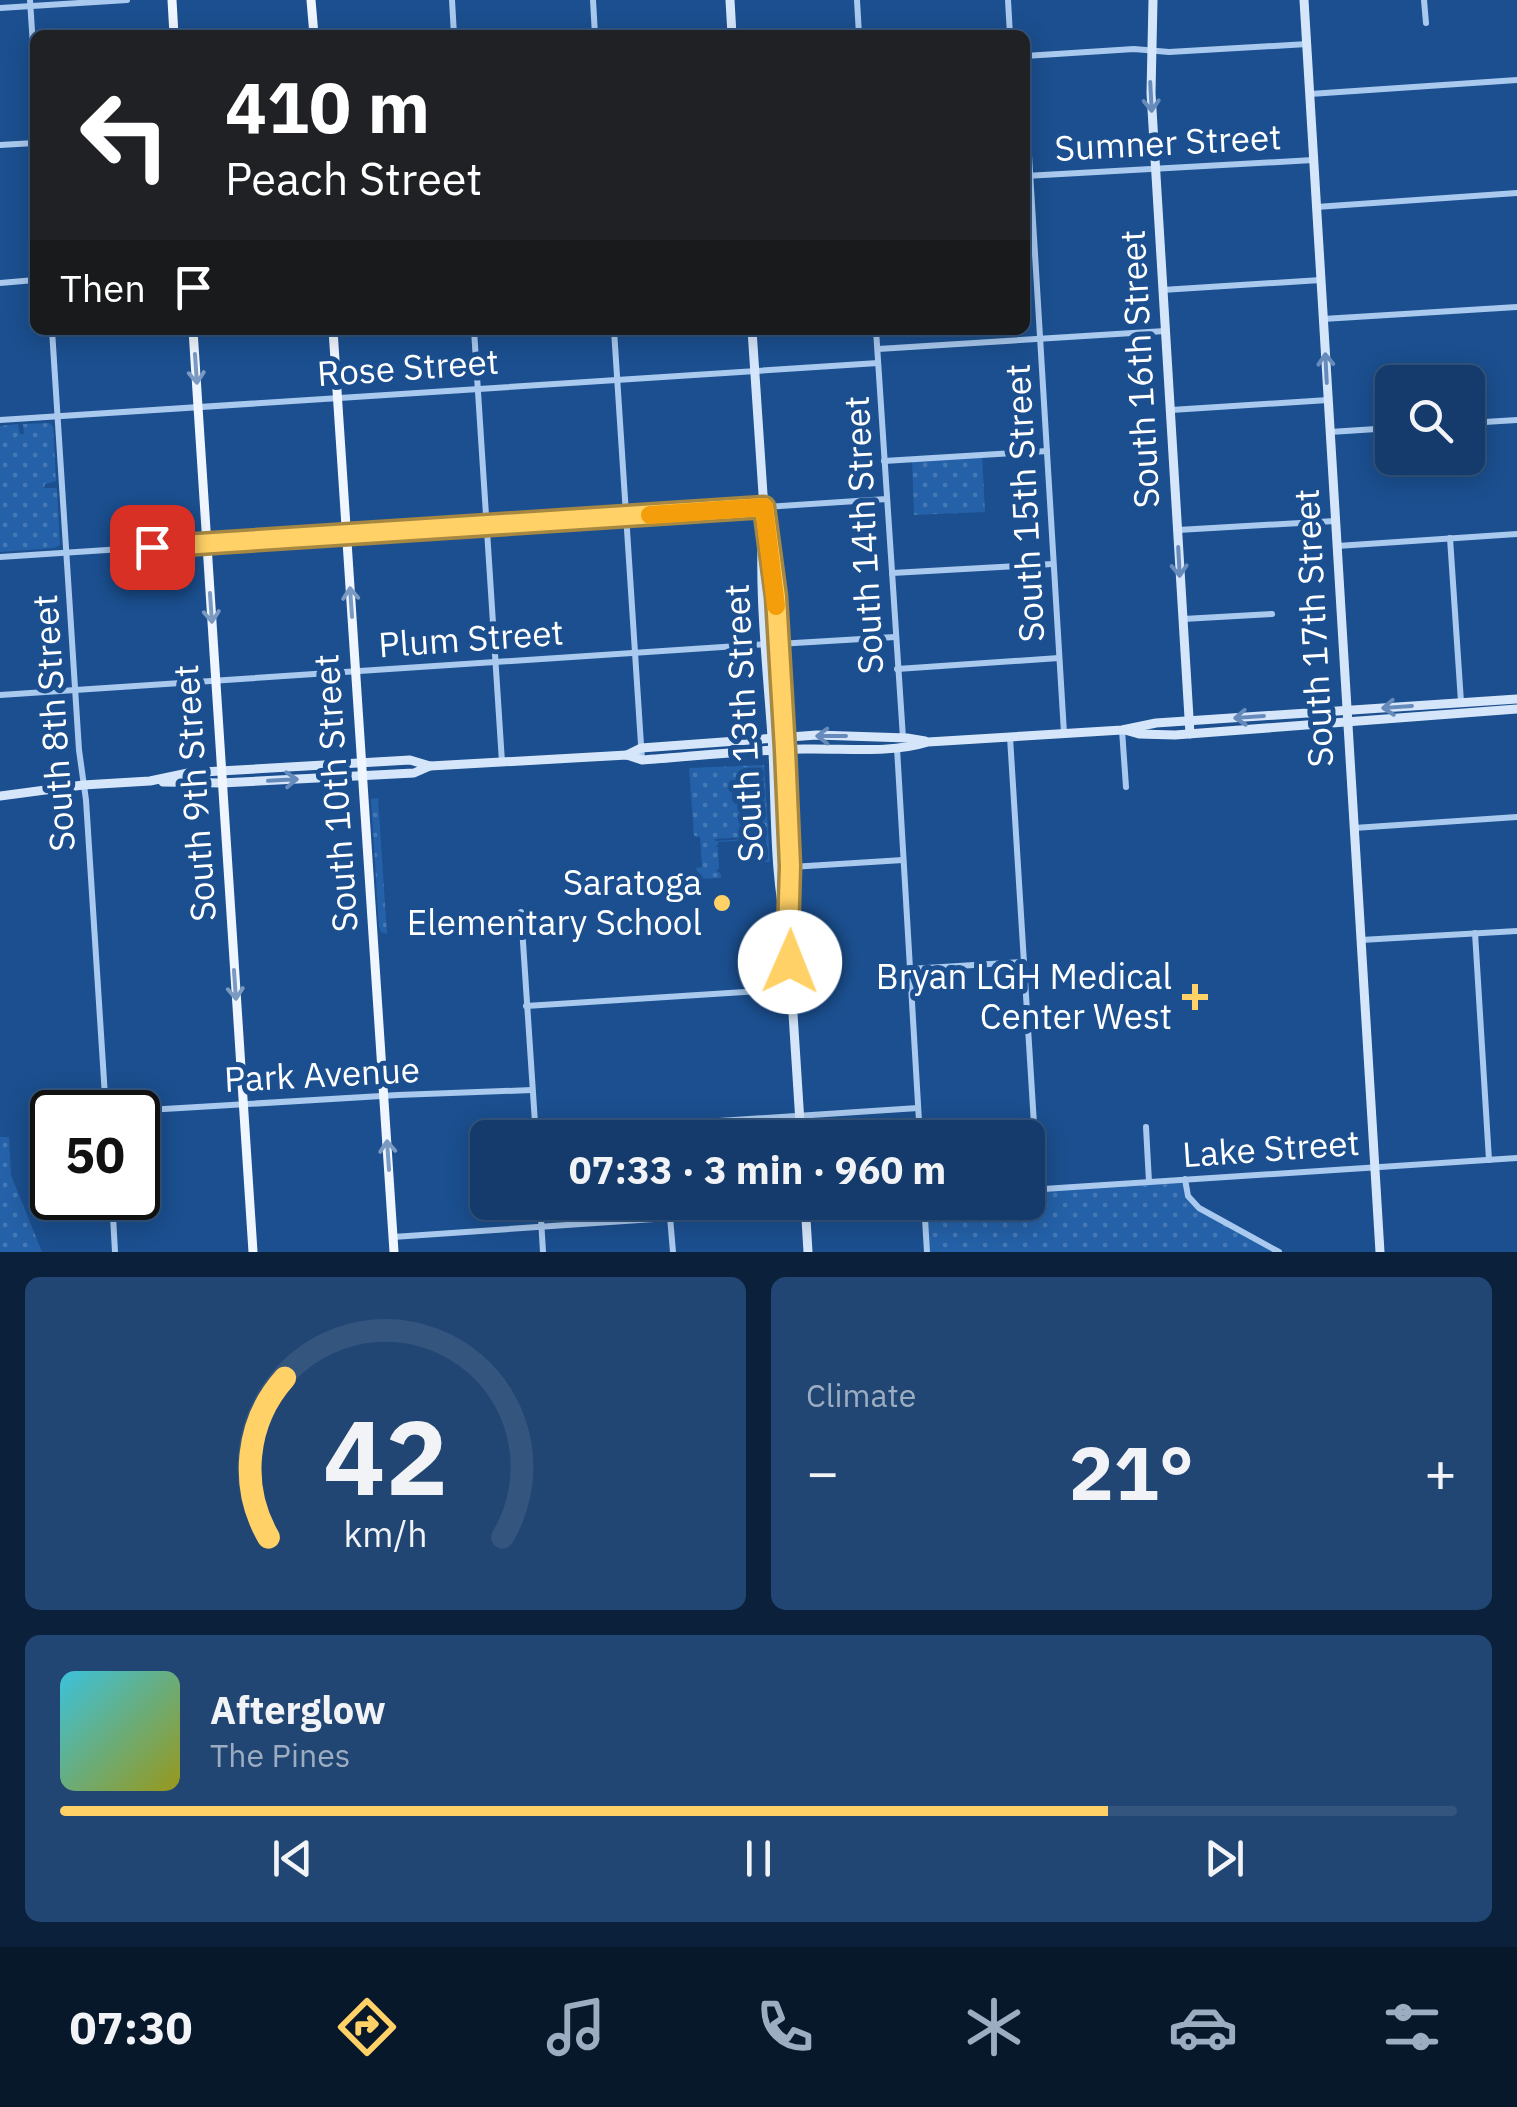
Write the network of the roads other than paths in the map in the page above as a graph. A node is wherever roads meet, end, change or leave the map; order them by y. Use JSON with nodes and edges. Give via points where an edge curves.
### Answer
{"nodes":[{"id":1,"x":127,"y":0,"type":"edge"},
{"id":2,"x":172,"y":0,"type":"edge"},
{"id":3,"x":312,"y":0,"type":"edge"},
{"id":4,"x":452,"y":0,"type":"edge"},
{"id":5,"x":593,"y":0,"type":"edge"},
{"id":6,"x":730,"y":0,"type":"edge"},
{"id":7,"x":856,"y":0,"type":"edge"},
{"id":8,"x":1008,"y":0,"type":"edge"},
{"id":9,"x":1153,"y":0,"type":"edge"},
{"id":10,"x":1304,"y":0,"type":"edge"},
{"id":11,"x":1424,"y":0,"type":"edge"},
{"id":12,"x":30,"y":3,"type":"edge"},
{"id":13,"x":0,"y":8,"type":"edge"},
{"id":14,"x":1426,"y":23,"type":"dead end"},
{"id":15,"x":32,"y":30,"type":"edge"},
{"id":16,"x":174,"y":30,"type":"edge"},
{"id":17,"x":314,"y":30,"type":"edge"},
{"id":18,"x":454,"y":30,"type":"edge"},
{"id":19,"x":596,"y":30,"type":"edge"},
{"id":20,"x":732,"y":30,"type":"edge"},
{"id":21,"x":858,"y":30,"type":"edge"},
{"id":22,"x":1010,"y":30,"type":"edge"},
{"id":23,"x":1307,"y":44,"type":"junction"},
{"id":24,"x":1152,"y":51,"type":"junction"},
{"id":25,"x":1030,"y":56,"type":"edge"},
{"id":26,"x":1517,"y":80,"type":"edge"},
{"id":27,"x":1310,"y":94,"type":"junction"},
{"id":28,"x":30,"y":143,"type":"edge"},
{"id":29,"x":0,"y":146,"type":"edge"},
{"id":30,"x":1314,"y":160,"type":"junction"},
{"id":31,"x":1156,"y":169,"type":"junction"},
{"id":32,"x":1030,"y":176,"type":"edge"},
{"id":33,"x":1517,"y":193,"type":"edge"},
{"id":34,"x":1030,"y":203,"type":"edge"},
{"id":35,"x":1316,"y":206,"type":"junction"},
{"id":36,"x":30,"y":280,"type":"edge"},
{"id":37,"x":1321,"y":280,"type":"junction"},
{"id":38,"x":0,"y":283,"type":"edge"},
{"id":39,"x":1162,"y":290,"type":"junction"},
{"id":40,"x":1517,"y":306,"type":"edge"},
{"id":41,"x":1323,"y":319,"type":"junction"},
{"id":42,"x":1165,"y":331,"type":"junction"},
{"id":43,"x":52,"y":335,"type":"edge"},
{"id":44,"x":193,"y":335,"type":"edge"},
{"id":45,"x":333,"y":335,"type":"edge"},
{"id":46,"x":474,"y":335,"type":"edge"},
{"id":47,"x":614,"y":335,"type":"edge"},
{"id":48,"x":752,"y":335,"type":"edge"},
{"id":49,"x":877,"y":335,"type":"edge"},
{"id":50,"x":1040,"y":339,"type":"junction"},
{"id":51,"x":878,"y":349,"type":"junction"},
{"id":52,"x":878,"y":362,"type":"junction"},
{"id":53,"x":754,"y":371,"type":"junction"},
{"id":54,"x":618,"y":380,"type":"junction"},
{"id":55,"x":478,"y":388,"type":"junction"},
{"id":56,"x":338,"y":398,"type":"junction"},
{"id":57,"x":1328,"y":400,"type":"junction"},
{"id":58,"x":198,"y":407,"type":"junction"},
{"id":59,"x":1170,"y":410,"type":"junction"},
{"id":60,"x":57,"y":416,"type":"junction"},
{"id":61,"x":0,"y":420,"type":"edge"},
{"id":62,"x":1517,"y":420,"type":"edge"},
{"id":63,"x":1485,"y":422,"type":"edge"},
{"id":64,"x":1375,"y":429,"type":"edge"},
{"id":65,"x":1330,"y":432,"type":"junction"},
{"id":66,"x":1047,"y":450,"type":"junction"},
{"id":67,"x":884,"y":460,"type":"junction"},
{"id":68,"x":887,"y":499,"type":"junction"},
{"id":69,"x":764,"y":507,"type":"junction"},
{"id":70,"x":626,"y":516,"type":"junction"},
{"id":71,"x":1335,"y":521,"type":"junction"},
{"id":72,"x":486,"y":526,"type":"junction"},
{"id":73,"x":1177,"y":530,"type":"junction"},
{"id":74,"x":1517,"y":534,"type":"edge"},
{"id":75,"x":346,"y":535,"type":"junction"},
{"id":76,"x":1450,"y":538,"type":"junction"},
{"id":77,"x":207,"y":544,"type":"junction"},
{"id":78,"x":1336,"y":546,"type":"junction"},
{"id":79,"x":66,"y":553,"type":"junction"},
{"id":80,"x":0,"y":557,"type":"edge"},
{"id":81,"x":1054,"y":564,"type":"junction"},
{"id":82,"x":892,"y":573,"type":"junction"},
{"id":83,"x":1272,"y":614,"type":"dead end"},
{"id":84,"x":1182,"y":619,"type":"junction"},
{"id":85,"x":895,"y":637,"type":"junction"},
{"id":86,"x":766,"y":644,"type":"junction"},
{"id":87,"x":778,"y":644,"type":"junction"},
{"id":88,"x":635,"y":653,"type":"junction"},
{"id":89,"x":1059,"y":658,"type":"junction"},
{"id":90,"x":495,"y":662,"type":"junction"},
{"id":91,"x":897,"y":669,"type":"junction"},
{"id":92,"x":355,"y":672,"type":"junction"},
{"id":93,"x":216,"y":680,"type":"junction"},
{"id":94,"x":75,"y":690,"type":"junction"},
{"id":95,"x":0,"y":695,"type":"edge"},
{"id":96,"x":1517,"y":698,"type":"edge"},
{"id":97,"x":1461,"y":702,"type":"junction"},
{"id":98,"x":1517,"y":709,"type":"edge"},
{"id":99,"x":1346,"y":710,"type":"junction"},
{"id":100,"x":1188,"y":721,"type":"junction"},
{"id":101,"x":1347,"y":723,"type":"junction"},
{"id":102,"x":1122,"y":730,"type":"junction"},
{"id":103,"x":1064,"y":734,"type":"junction"},
{"id":104,"x":1190,"y":734,"type":"junction"},
{"id":105,"x":784,"y":737,"type":"junction"},
{"id":106,"x":1010,"y":737,"type":"junction"},
{"id":107,"x":772,"y":738,"type":"junction"},
{"id":108,"x":900,"y":743,"type":"junction"},
{"id":109,"x":642,"y":748,"type":"junction"},
{"id":110,"x":773,"y":750,"type":"junction"},
{"id":111,"x":785,"y":750,"type":"junction"},
{"id":112,"x":627,"y":755,"type":"junction"},
{"id":113,"x":642,"y":760,"type":"junction"},
{"id":114,"x":362,"y":762,"type":"junction"},
{"id":115,"x":502,"y":762,"type":"junction"},
{"id":116,"x":430,"y":766,"type":"junction"},
{"id":117,"x":220,"y":770,"type":"junction"},
{"id":118,"x":362,"y":775,"type":"junction"},
{"id":119,"x":150,"y":781,"type":"junction"},
{"id":120,"x":221,"y":783,"type":"junction"},
{"id":121,"x":84,"y":786,"type":"junction"},
{"id":122,"x":1126,"y":788,"type":"dead end"},
{"id":123,"x":0,"y":796,"type":"edge"},
{"id":124,"x":1517,"y":817,"type":"edge"},
{"id":125,"x":1354,"y":828,"type":"junction"},
{"id":126,"x":904,"y":860,"type":"junction"},
{"id":127,"x":790,"y":866,"type":"junction"},
{"id":128,"x":521,"y":912,"type":"dead end"},
{"id":129,"x":1517,"y":930,"type":"edge"},
{"id":130,"x":1474,"y":933,"type":"junction"},
{"id":131,"x":788,"y":936,"type":"junction"},
{"id":132,"x":1361,"y":940,"type":"junction"},
{"id":133,"x":1024,"y":962,"type":"junction"},
{"id":134,"x":910,"y":969,"type":"junction"},
{"id":135,"x":792,"y":990,"type":"junction"},
{"id":136,"x":526,"y":1006,"type":"junction"},
{"id":137,"x":108,"y":1090,"type":"edge"},
{"id":138,"x":532,"y":1090,"type":"junction"},
{"id":139,"x":384,"y":1096,"type":"junction"},
{"id":140,"x":243,"y":1104,"type":"junction"},
{"id":141,"x":918,"y":1108,"type":"junction"},
{"id":142,"x":160,"y":1109,"type":"edge"},
{"id":143,"x":800,"y":1115,"type":"junction"},
{"id":144,"x":534,"y":1120,"type":"edge"},
{"id":145,"x":734,"y":1120,"type":"edge"},
{"id":146,"x":800,"y":1120,"type":"edge"},
{"id":147,"x":919,"y":1120,"type":"edge"},
{"id":148,"x":1034,"y":1120,"type":"edge"},
{"id":149,"x":1146,"y":1127,"type":"dead end"},
{"id":150,"x":1517,"y":1158,"type":"edge"},
{"id":151,"x":1489,"y":1160,"type":"junction"},
{"id":152,"x":1375,"y":1167,"type":"junction"},
{"id":153,"x":1185,"y":1180,"type":"junction"},
{"id":154,"x":1149,"y":1182,"type":"junction"},
{"id":155,"x":1045,"y":1189,"type":"edge"},
{"id":156,"x":113,"y":1220,"type":"edge"},
{"id":157,"x":541,"y":1220,"type":"edge"},
{"id":158,"x":632,"y":1220,"type":"edge"},
{"id":159,"x":670,"y":1220,"type":"edge"},
{"id":160,"x":806,"y":1220,"type":"edge"},
{"id":161,"x":925,"y":1220,"type":"edge"},
{"id":162,"x":542,"y":1227,"type":"junction"},
{"id":163,"x":393,"y":1238,"type":"junction"},
{"id":164,"x":115,"y":1252,"type":"edge"},
{"id":165,"x":252,"y":1252,"type":"edge"},
{"id":166,"x":394,"y":1252,"type":"edge"},
{"id":167,"x":544,"y":1252,"type":"edge"},
{"id":168,"x":672,"y":1252,"type":"edge"},
{"id":169,"x":808,"y":1252,"type":"edge"},
{"id":170,"x":927,"y":1252,"type":"edge"},
{"id":171,"x":1279,"y":1252,"type":"edge"},
{"id":172,"x":1380,"y":1252,"type":"edge"}],
"edges":[{"from":1,"to":12,"type":"street"},
{"from":2,"to":16,"type":"main road"},
{"from":3,"to":17,"type":"main road"},
{"from":4,"to":18,"type":"street"},
{"from":5,"to":19,"type":"street"},
{"from":6,"to":20,"type":"main road"},
{"from":7,"to":21,"type":"street"},
{"from":8,"to":22,"type":"street"},
{"from":9,"to":24,"type":"main road","name":"South 16th Street"},
{"from":10,"to":23,"type":"main road","name":"South 17th Street"},
{"from":11,"to":14,"type":"street"},
{"from":12,"to":13,"type":"street"},
{"from":12,"to":15,"type":"street"},
{"from":23,"to":24,"type":"street"},
{"from":23,"to":27,"type":"main road","name":"South 17th Street"},
{"from":24,"to":25,"type":"street"},
{"from":24,"to":31,"type":"main road","name":"South 16th Street","one_way":true},
{"from":26,"to":27,"type":"street"},
{"from":27,"to":30,"type":"main road","name":"South 17th Street"},
{"from":28,"to":29,"type":"street"},
{"from":30,"to":31,"type":"street","name":"Sumner Street"},
{"from":30,"to":35,"type":"main road","name":"South 17th Street"},
{"from":31,"to":32,"type":"street","name":"Sumner Street"},
{"from":31,"to":39,"type":"main road","name":"South 16th Street"},
{"from":33,"to":35,"type":"street"},
{"from":34,"to":50,"type":"street","name":"South 15th Street"},
{"from":35,"to":37,"type":"main road","name":"South 17th Street"},
{"from":36,"to":38,"type":"street"},
{"from":37,"to":39,"type":"street"},
{"from":37,"to":41,"type":"main road","name":"South 17th Street"},
{"from":39,"to":42,"type":"main road","name":"South 16th Street"},
{"from":40,"to":41,"type":"street"},
{"from":57,"to":41,"type":"main road","name":"South 17th Street","one_way":true},
{"from":42,"to":50,"type":"street"},
{"from":42,"to":59,"type":"main road","name":"South 16th Street"},
{"from":43,"to":60,"type":"street","name":"South 8th Street"},
{"from":44,"to":58,"type":"main road","name":"South 9th Street","one_way":true},
{"from":45,"to":56,"type":"main road","name":"South 10th Street"},
{"from":46,"to":55,"type":"street"},
{"from":47,"to":54,"type":"street"},
{"from":48,"to":53,"type":"main road","name":"South 13th Street"},
{"from":49,"to":51,"type":"street","name":"South 14th Street"},
{"from":50,"to":51,"type":"street"},
{"from":50,"to":66,"type":"street","name":"South 15th Street"},
{"from":51,"to":52,"type":"street","name":"South 14th Street"},
{"from":52,"to":53,"type":"street","name":"Rose Street"},
{"from":52,"to":67,"type":"street","name":"South 14th Street"},
{"from":53,"to":54,"type":"street","name":"Rose Street"},
{"from":53,"to":69,"type":"main road","name":"South 13th Street"},
{"from":54,"to":55,"type":"street","name":"Rose Street"},
{"from":54,"to":70,"type":"street"},
{"from":55,"to":56,"type":"street","name":"Rose Street"},
{"from":55,"to":72,"type":"street"},
{"from":56,"to":58,"type":"street","name":"Rose Street"},
{"from":56,"to":75,"type":"main road","name":"South 10th Street"},
{"from":57,"to":59,"type":"street"},
{"from":57,"to":65,"type":"main road","name":"South 17th Street"},
{"from":58,"to":60,"type":"street","name":"Rose Street"},
{"from":58,"to":77,"type":"main road","name":"South 9th Street"},
{"from":59,"to":73,"type":"main road","name":"South 16th Street"},
{"from":60,"to":61,"type":"street","name":"Rose Street"},
{"from":60,"to":79,"type":"street","name":"South 8th Street"},
{"from":62,"to":63,"type":"street"},
{"from":64,"to":65,"type":"street"},
{"from":65,"to":71,"type":"main road","name":"South 17th Street"},
{"from":66,"to":67,"type":"street"},
{"from":66,"to":81,"type":"street","name":"South 15th Street"},
{"from":67,"to":68,"type":"street","name":"South 14th Street"},
{"from":68,"to":69,"type":"street"},
{"from":68,"to":82,"type":"street","name":"South 14th Street"},
{"from":69,"to":70,"type":"street"},
{"from":69,"to":86,"type":"main road","name":"South 13th Street"},
{"from":69,"to":87,"type":"main road","name":"South 13th Street"},
{"from":70,"to":72,"type":"street"},
{"from":70,"to":88,"type":"street"},
{"from":71,"to":73,"type":"street"},
{"from":71,"to":78,"type":"main road","name":"South 17th Street"},
{"from":72,"to":75,"type":"street"},
{"from":72,"to":90,"type":"street"},
{"from":73,"to":84,"type":"main road","name":"South 16th Street","one_way":true},
{"from":74,"to":76,"type":"street"},
{"from":75,"to":77,"type":"street"},
{"from":92,"to":75,"type":"main road","name":"South 10th Street","one_way":true},
{"from":76,"to":78,"type":"street"},
{"from":76,"to":97,"type":"street"},
{"from":77,"to":79,"type":"street"},
{"from":77,"to":93,"type":"main road","name":"South 9th Street","one_way":true},
{"from":78,"to":99,"type":"main road","name":"South 17th Street"},
{"from":79,"to":80,"type":"street"},
{"from":79,"to":94,"type":"street","name":"South 8th Street"},
{"from":81,"to":82,"type":"street"},
{"from":81,"to":89,"type":"street","name":"South 15th Street"},
{"from":82,"to":85,"type":"street","name":"South 14th Street"},
{"from":83,"to":84,"type":"street"},
{"from":84,"to":100,"type":"main road","name":"South 16th Street"},
{"from":85,"to":87,"type":"street"},
{"from":85,"to":91,"type":"street","name":"South 14th Street"},
{"from":86,"to":88,"type":"street","name":"Plum Street"},
{"from":86,"to":107,"type":"main road","name":"South 13th Street"},
{"from":87,"to":105,"type":"main road","name":"South 13th Street"},
{"from":88,"to":90,"type":"street","name":"Plum Street"},
{"from":88,"to":109,"type":"street"},
{"from":89,"to":91,"type":"street"},
{"from":89,"to":103,"type":"street","name":"South 15th Street"},
{"from":90,"to":92,"type":"street","name":"Plum Street"},
{"from":90,"to":115,"type":"street"},
{"from":91,"to":108,"type":"street","name":"South 14th Street"},
{"from":92,"to":93,"type":"street","name":"Plum Street"},
{"from":92,"to":114,"type":"main road","name":"South 10th Street"},
{"from":93,"to":94,"type":"street","name":"Plum Street"},
{"from":93,"to":117,"type":"main road","name":"South 9th Street"},
{"from":94,"to":95,"type":"street","name":"Plum Street"},
{"from":94,"to":121,"type":"street","name":"South 8th Street"},
{"from":96,"to":97,"type":"main road"},
{"from":97,"to":99,"type":"main road","one_way":true},
{"from":98,"to":101,"type":"main road"},
{"from":99,"to":100,"type":"main road","one_way":true},
{"from":99,"to":101,"type":"main road","name":"South 17th Street"},
{"from":100,"to":102,"type":"main road"},
{"from":100,"to":104,"type":"main road","name":"South 16th Street"},
{"from":101,"to":104,"type":"main road"},
{"from":101,"to":125,"type":"main road","name":"South 17th Street"},
{"from":102,"to":103,"type":"main road"},
{"from":102,"to":104,"type":"main road"},
{"from":102,"to":122,"type":"street"},
{"from":103,"to":106,"type":"main road"},
{"from":105,"to":107,"type":"main road"},
{"from":108,"to":105,"type":"main road","one_way":true},
{"from":105,"to":111,"type":"main road","name":"South 13th Street"},
{"from":106,"to":108,"type":"main road"},
{"from":106,"to":133,"type":"street"},
{"from":107,"to":109,"type":"main road"},
{"from":107,"to":110,"type":"main road","name":"South 13th Street"},
{"from":108,"to":111,"type":"main road"},
{"from":108,"to":126,"type":"street","name":"South 14th Street"},
{"from":109,"to":112,"type":"main road"},
{"from":109,"to":113,"type":"street"},
{"from":110,"to":111,"type":"main road"},
{"from":110,"to":113,"type":"main road"},
{"from":110,"to":131,"type":"main road","name":"South 13th Street"},
{"from":111,"to":127,"type":"main road","name":"South 13th Street"},
{"from":112,"to":113,"type":"main road"},
{"from":112,"to":115,"type":"main road"},
{"from":114,"to":116,"type":"main road"},
{"from":114,"to":117,"type":"main road"},
{"from":114,"to":118,"type":"main road","name":"South 10th Street"},
{"from":115,"to":116,"type":"main road"},
{"from":116,"to":118,"type":"main road"},
{"from":117,"to":119,"type":"main road"},
{"from":117,"to":120,"type":"main road","name":"South 9th Street"},
{"from":120,"to":118,"type":"main road","one_way":true},
{"from":118,"to":139,"type":"main road","name":"South 10th Street"},
{"from":119,"to":120,"type":"main road"},
{"from":119,"to":121,"type":"main road"},
{"from":120,"to":140,"type":"main road","name":"South 9th Street","one_way":true},
{"from":121,"to":123,"type":"main road"},
{"from":121,"to":137,"type":"street","name":"South 8th Street"},
{"from":124,"to":125,"type":"street"},
{"from":125,"to":132,"type":"main road","name":"South 17th Street"},
{"from":126,"to":127,"type":"street"},
{"from":126,"to":134,"type":"street","name":"South 14th Street"},
{"from":127,"to":131,"type":"main road","name":"South 13th Street"},
{"from":128,"to":136,"type":"street"},
{"from":129,"to":130,"type":"street"},
{"from":130,"to":132,"type":"street"},
{"from":130,"to":151,"type":"street"},
{"from":131,"to":135,"type":"main road","name":"South 13th Street"},
{"from":132,"to":152,"type":"main road","name":"South 17th Street"},
{"from":133,"to":134,"type":"street"},
{"from":133,"to":148,"type":"street"},
{"from":134,"to":141,"type":"street","name":"South 14th Street"},
{"from":135,"to":136,"type":"street"},
{"from":135,"to":143,"type":"main road","name":"South 13th Street"},
{"from":136,"to":138,"type":"street"},
{"from":138,"to":139,"type":"street","name":"Park Avenue"},
{"from":138,"to":144,"type":"street"},
{"from":139,"to":140,"type":"street","name":"Park Avenue"},
{"from":163,"to":139,"type":"main road","name":"South 10th Street","one_way":true},
{"from":140,"to":142,"type":"street","name":"Park Avenue"},
{"from":140,"to":165,"type":"main road","name":"South 9th Street"},
{"from":141,"to":143,"type":"street"},
{"from":141,"to":147,"type":"street","name":"South 14th Street"},
{"from":143,"to":145,"type":"street"},
{"from":143,"to":146,"type":"main road","name":"South 13th Street"},
{"from":149,"to":154,"type":"street"},
{"from":150,"to":151,"type":"street","name":"Lake Street"},
{"from":151,"to":152,"type":"street","name":"Lake Street"},
{"from":152,"to":153,"type":"street","name":"Lake Street"},
{"from":152,"to":172,"type":"main road","name":"South 17th Street"},
{"from":153,"to":154,"type":"street","name":"Lake Street"},
{"from":153,"to":171,"type":"street","via":[[1198,1208]]},
{"from":154,"to":155,"type":"street","name":"Lake Street"},
{"from":156,"to":164,"type":"street"},
{"from":157,"to":162,"type":"street"},
{"from":158,"to":162,"type":"street"},
{"from":159,"to":168,"type":"street"},
{"from":160,"to":169,"type":"main road"},
{"from":161,"to":170,"type":"street"},
{"from":162,"to":163,"type":"street"},
{"from":162,"to":167,"type":"street"},
{"from":163,"to":166,"type":"main road","name":"South 10th Street"}]}
